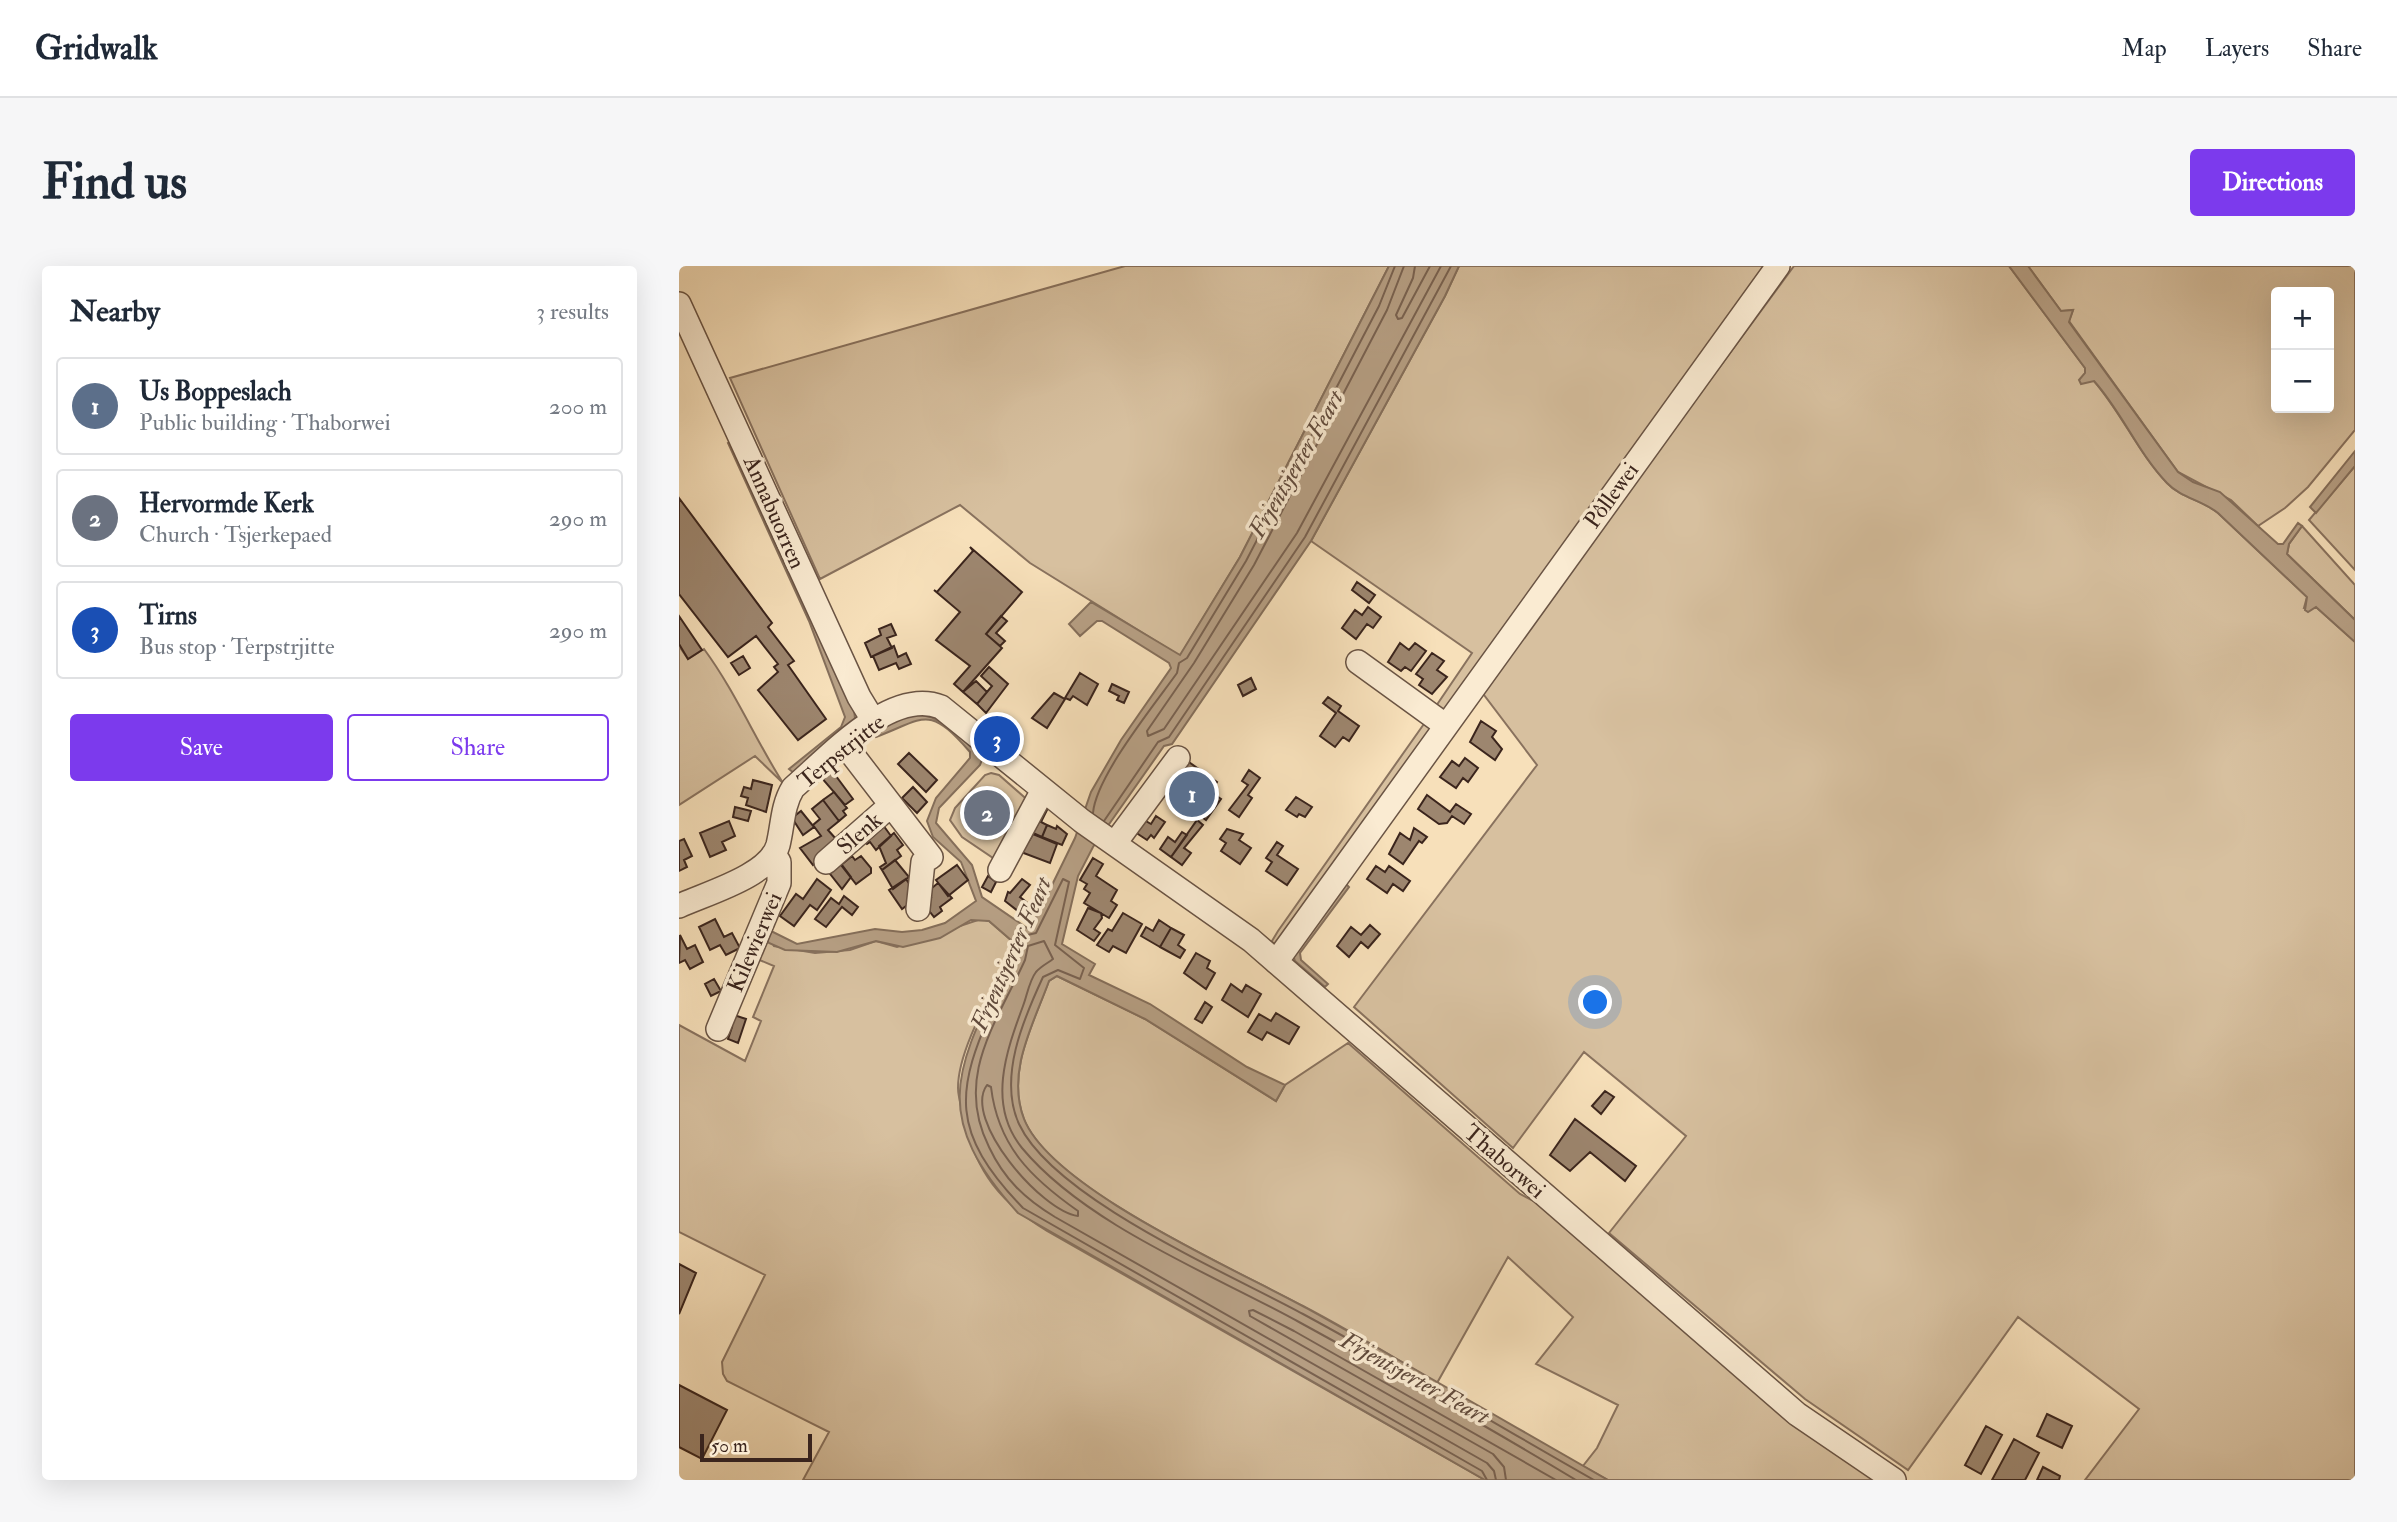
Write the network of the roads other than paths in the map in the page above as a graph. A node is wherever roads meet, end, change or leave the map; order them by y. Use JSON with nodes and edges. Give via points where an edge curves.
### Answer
{"nodes":[{"id":1,"x":1778,"y":266,"type":"edge"},
{"id":2,"x":679,"y":304,"type":"edge"},
{"id":3,"x":1358,"y":662,"type":"dead end"},
{"id":4,"x":873,"y":720,"type":"junction"},
{"id":5,"x":1445,"y":725,"type":"junction"},
{"id":6,"x":845,"y":745,"type":"junction"},
{"id":7,"x":1178,"y":758,"type":"dead end"},
{"id":8,"x":1043,"y":790,"type":"junction"},
{"id":9,"x":891,"y":805,"type":"junction"},
{"id":10,"x":1082,"y":821,"type":"joint"},
{"id":11,"x":1109,"y":839,"type":"junction"},
{"id":12,"x":774,"y":854,"type":"junction"},
{"id":13,"x":826,"y":862,"type":"dead end"},
{"id":14,"x":1000,"y":870,"type":"dead end"},
{"id":15,"x":679,"y":906,"type":"edge"},
{"id":16,"x":918,"y":909,"type":"dead end"},
{"id":17,"x":1276,"y":962,"type":"junction"},
{"id":18,"x":718,"y":1029,"type":"dead end"},
{"id":19,"x":1894,"y":1480,"type":"edge"}],
"edges":[{"from":1,"to":5,"type":"street","name":"Pôllewei"},
{"from":2,"to":4,"type":"street","name":"Annabuorren"},
{"from":3,"to":5,"type":"street"},
{"from":4,"to":6,"type":"street","name":"Terpstrjitte"},
{"from":4,"to":8,"type":"street","name":"Terpstrjitte","via":[[921,702],[941,707]]},
{"from":5,"to":17,"type":"street","name":"Pôllewei"},
{"from":6,"to":9,"type":"street","name":"Slenk"},
{"from":6,"to":12,"type":"street","name":"Terpstrjitte","via":[[793,788],[786,799]]},
{"from":7,"to":11,"type":"street"},
{"from":8,"to":10,"type":"street","name":"Terpstrjitte"},
{"from":8,"to":14,"type":"street"},
{"from":9,"to":13,"type":"street","name":"Slenk"},
{"from":9,"to":16,"type":"street","name":"Slenk","via":[[931,857],[923,862]]},
{"from":10,"to":11,"type":"street","name":"Thaborwei"},
{"from":11,"to":17,"type":"street","name":"Thaborwei"},
{"from":12,"to":15,"type":"street","via":[[757,871]]},
{"from":12,"to":18,"type":"street","name":"Kilewierwei","via":[[779,862],[779,883]]},
{"from":17,"to":19,"type":"street","name":"Thaborwei","via":[[1797,1414]]}]}
